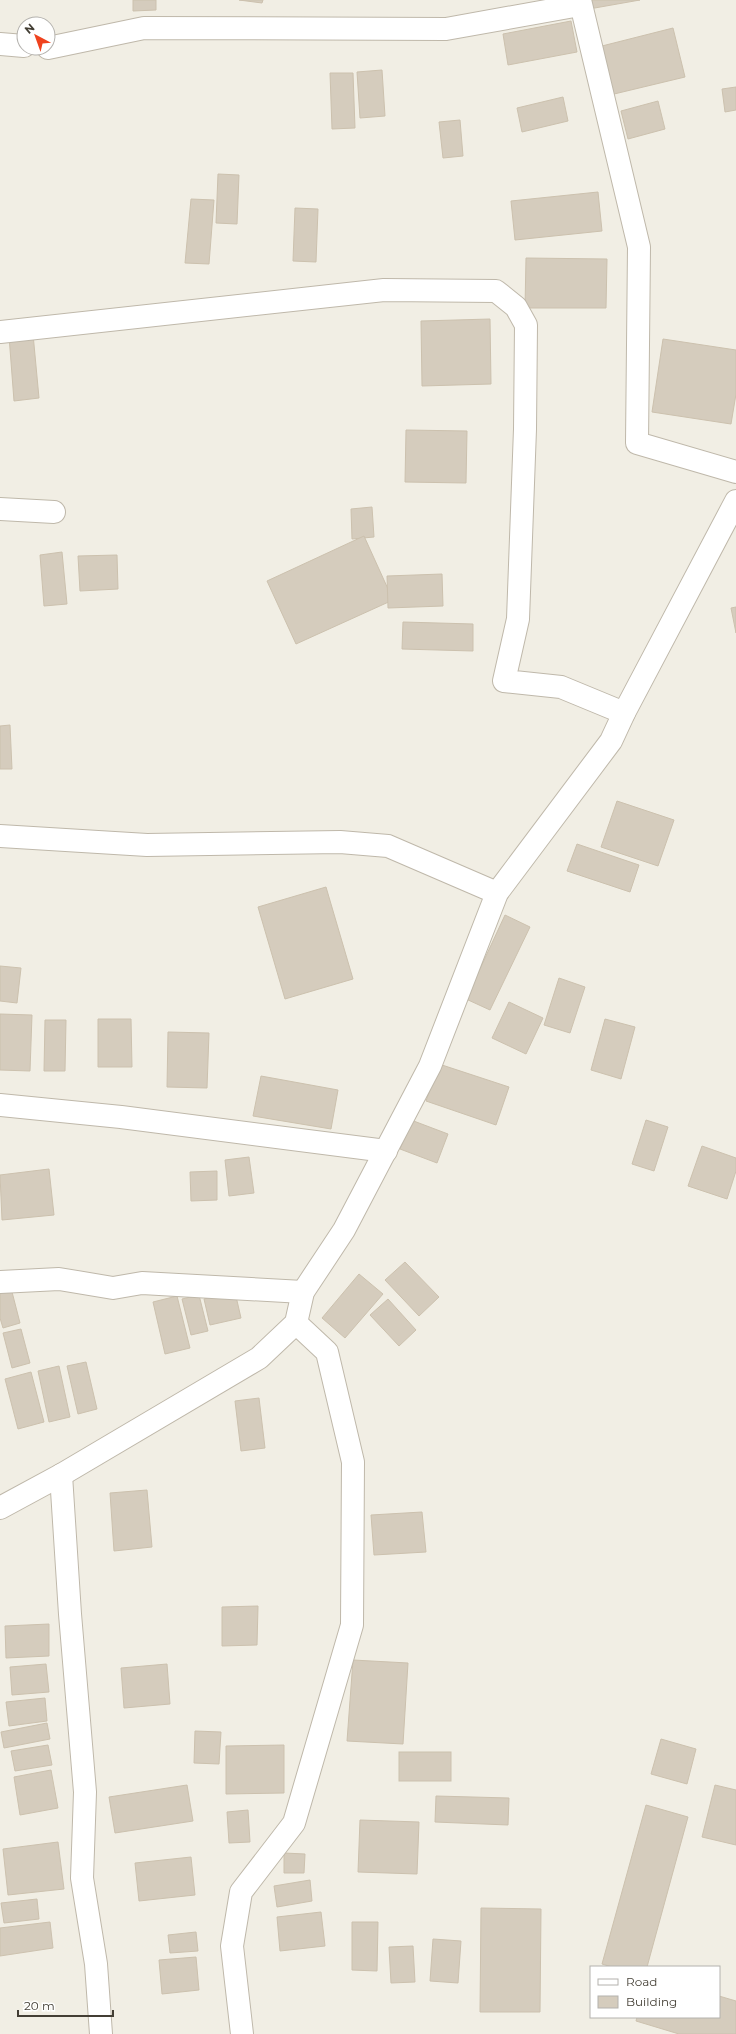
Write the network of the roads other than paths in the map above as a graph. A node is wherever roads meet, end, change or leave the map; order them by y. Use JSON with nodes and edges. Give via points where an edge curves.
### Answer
{"nodes":[{"id":1,"x":580,"y":2,"type":"edge"},
{"id":2,"x":0,"y":44,"type":"edge"},
{"id":3,"x":16,"y":45,"type":"edge"},
{"id":4,"x":56,"y":46,"type":"edge"},
{"id":5,"x":0,"y":332,"type":"edge"},
{"id":6,"x":736,"y":472,"type":"edge"},
{"id":7,"x":736,"y":501,"type":"edge"},
{"id":8,"x":0,"y":509,"type":"edge"},
{"id":9,"x":54,"y":512,"type":"dead end"},
{"id":10,"x":624,"y":713,"type":"junction"},
{"id":11,"x":0,"y":836,"type":"edge"},
{"id":12,"x":497,"y":893,"type":"junction"},
{"id":13,"x":0,"y":1105,"type":"edge"},
{"id":14,"x":386,"y":1151,"type":"junction"},
{"id":15,"x":0,"y":1282,"type":"edge"},
{"id":16,"x":303,"y":1292,"type":"junction"},
{"id":17,"x":296,"y":1323,"type":"junction"},
{"id":18,"x":61,"y":1475,"type":"junction"},
{"id":19,"x":0,"y":1508,"type":"edge"},
{"id":20,"x":102,"y":2034,"type":"edge"},
{"id":21,"x":242,"y":2034,"type":"edge"}],
"edges":[{"from":1,"to":4,"type":"street","via":[[446,29],[144,28]]},
{"from":1,"to":6,"type":"street","via":[[639,247],[637,443]]},
{"from":2,"to":3,"type":"street"},
{"from":5,"to":10,"type":"street","via":[[384,290],[496,291],[516,307],[526,325],[518,619],[504,681],[561,687]]},
{"from":7,"to":10,"type":"street"},
{"from":8,"to":9,"type":"street"},
{"from":10,"to":12,"type":"street","via":[[611,741]]},
{"from":11,"to":12,"type":"street","via":[[147,845],[340,842],[388,846]]},
{"from":12,"to":14,"type":"street","via":[[430,1066]]},
{"from":13,"to":14,"type":"street","via":[[121,1117]]},
{"from":14,"to":16,"type":"street","via":[[344,1230]]},
{"from":15,"to":16,"type":"street","via":[[59,1279],[112,1288],[142,1283]]},
{"from":16,"to":17,"type":"street"},
{"from":17,"to":18,"type":"street","via":[[259,1358]]},
{"from":17,"to":21,"type":"street","via":[[328,1352],[353,1462],[352,1625],[294,1823],[241,1892],[232,1946]]},
{"from":18,"to":19,"type":"street"},
{"from":18,"to":20,"type":"street","via":[[85,1792],[82,1878],[96,1964]]}]}
